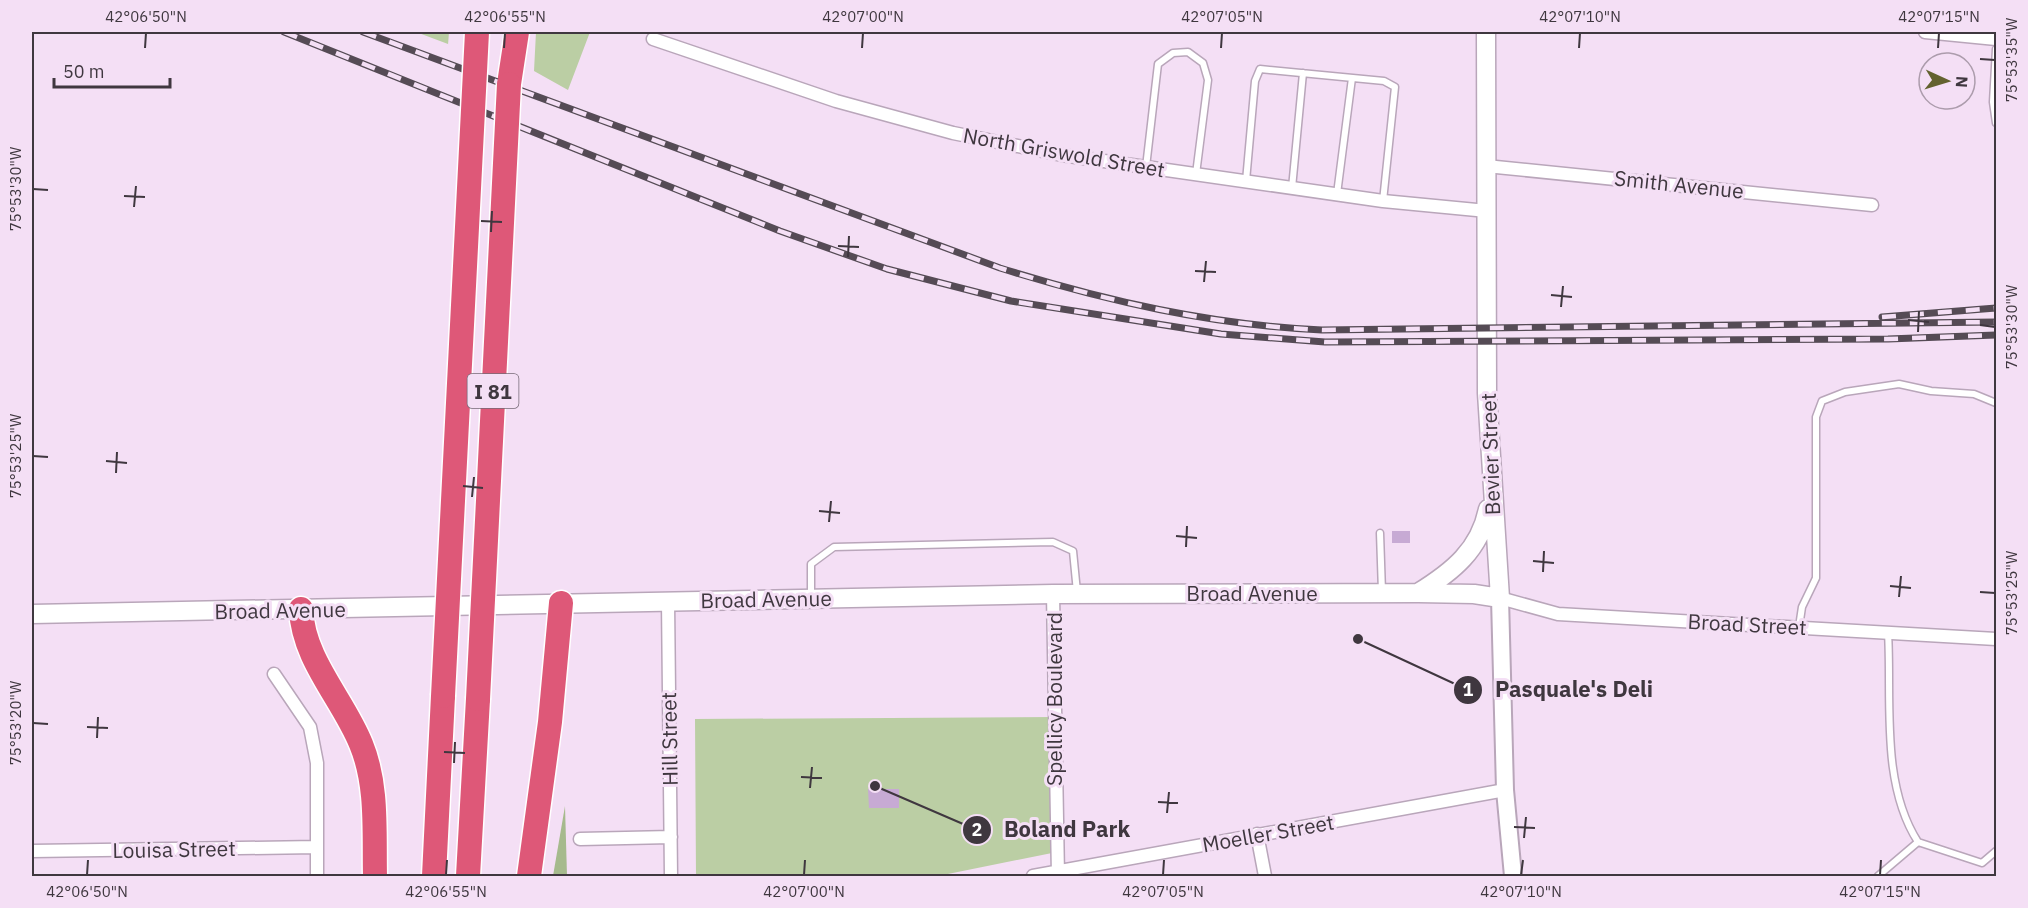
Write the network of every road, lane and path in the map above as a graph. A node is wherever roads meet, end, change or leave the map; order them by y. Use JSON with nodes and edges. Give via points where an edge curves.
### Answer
{"nodes":[{"id":1,"x":472,"y":32,"type":"edge"},
{"id":2,"x":477,"y":32,"type":"edge"},
{"id":3,"x":512,"y":32,"type":"edge"},
{"id":4,"x":517,"y":32,"type":"edge"},
{"id":5,"x":1486,"y":32,"type":"edge"},
{"id":6,"x":1925,"y":32,"type":"edge"},
{"id":7,"x":653,"y":39,"type":"dead end"},
{"id":8,"x":1996,"y":39,"type":"edge"},
{"id":9,"x":1996,"y":50,"type":"edge"},
{"id":10,"x":1303,"y":73,"type":"junction"},
{"id":11,"x":1352,"y":78,"type":"junction"},
{"id":12,"x":475,"y":81,"type":"junction"},
{"id":13,"x":509,"y":84,"type":"junction"},
{"id":14,"x":1996,"y":123,"type":"edge"},
{"id":15,"x":1486,"y":166,"type":"junction"},
{"id":16,"x":1146,"y":167,"type":"junction"},
{"id":17,"x":1196,"y":174,"type":"junction"},
{"id":18,"x":1246,"y":181,"type":"junction"},
{"id":19,"x":1292,"y":188,"type":"junction"},
{"id":20,"x":1337,"y":194,"type":"junction"},
{"id":21,"x":1383,"y":201,"type":"junction"},
{"id":22,"x":1872,"y":205,"type":"dead end"},
{"id":23,"x":1487,"y":211,"type":"junction"},
{"id":24,"x":1996,"y":403,"type":"edge"},
{"id":25,"x":1491,"y":481,"type":"junction"},
{"id":26,"x":1380,"y":533,"type":"dead end"},
{"id":27,"x":1382,"y":593,"type":"junction"},
{"id":28,"x":1418,"y":593,"type":"junction"},
{"id":29,"x":1053,"y":594,"type":"junction"},
{"id":30,"x":1077,"y":594,"type":"junction"},
{"id":31,"x":812,"y":598,"type":"junction"},
{"id":32,"x":1500,"y":598,"type":"junction"},
{"id":33,"x":668,"y":600,"type":"junction"},
{"id":34,"x":561,"y":603,"type":"junction"},
{"id":35,"x":301,"y":609,"type":"junction"},
{"id":36,"x":32,"y":614,"type":"edge"},
{"id":37,"x":1799,"y":627,"type":"junction"},
{"id":38,"x":1888,"y":632,"type":"junction"},
{"id":39,"x":1996,"y":639,"type":"edge"},
{"id":40,"x":274,"y":674,"type":"dead end"},
{"id":41,"x":1505,"y":790,"type":"junction"},
{"id":42,"x":1257,"y":834,"type":"junction"},
{"id":43,"x":671,"y":837,"type":"junction"},
{"id":44,"x":580,"y":839,"type":"dead end"},
{"id":45,"x":1918,"y":842,"type":"junction"},
{"id":46,"x":316,"y":847,"type":"junction"},
{"id":47,"x":32,"y":851,"type":"edge"},
{"id":48,"x":1996,"y":851,"type":"edge"},
{"id":49,"x":1058,"y":874,"type":"edge"},
{"id":50,"x":317,"y":876,"type":"edge"},
{"id":51,"x":375,"y":876,"type":"edge"},
{"id":52,"x":434,"y":876,"type":"edge"},
{"id":53,"x":468,"y":876,"type":"edge"},
{"id":54,"x":529,"y":876,"type":"edge"},
{"id":55,"x":671,"y":876,"type":"edge"},
{"id":56,"x":1032,"y":876,"type":"edge"},
{"id":57,"x":1265,"y":876,"type":"edge"},
{"id":58,"x":1513,"y":876,"type":"edge"},
{"id":59,"x":1878,"y":876,"type":"edge"}],
"edges":[{"from":1,"to":12,"type":"highway","bridge":true},
{"from":2,"to":12,"type":"highway","number":"I 81","bridge":true},
{"from":3,"to":13,"type":"highway","number":"I 81"},
{"from":4,"to":13,"type":"highway"},
{"from":5,"to":15,"type":"main road","name":"Bevier Street"},
{"from":6,"to":8,"type":"street"},
{"from":7,"to":16,"type":"street","name":"North Griswold Street","via":[[895,118],[1062,155]]},
{"from":9,"to":14,"type":"lane"},
{"from":10,"to":11,"type":"lane"},
{"from":10,"to":18,"type":"lane","via":[[1260,69],[1255,81]]},
{"from":10,"to":19,"type":"lane"},
{"from":11,"to":20,"type":"lane"},
{"from":11,"to":21,"type":"lane","via":[[1384,81],[1395,87]]},
{"from":12,"to":52,"type":"highway","number":"I 81","bridge":true},
{"from":13,"to":53,"type":"highway","number":"I 81","bridge":true},
{"from":15,"to":22,"type":"street","name":"Smith Avenue"},
{"from":15,"to":23,"type":"main road","name":"Bevier Street"},
{"from":16,"to":17,"type":"street","name":"North Griswold Street"},
{"from":16,"to":17,"type":"lane","via":[[1158,64],[1173,53],[1188,52],[1203,63],[1208,80]]},
{"from":17,"to":18,"type":"street","name":"North Griswold Street"},
{"from":18,"to":19,"type":"street","name":"North Griswold Street"},
{"from":19,"to":20,"type":"street","name":"North Griswold Street"},
{"from":20,"to":21,"type":"street","name":"North Griswold Street"},
{"from":21,"to":23,"type":"street","name":"North Griswold Street"},
{"from":23,"to":25,"type":"main road","name":"Bevier Street"},
{"from":24,"to":37,"type":"lane","via":[[1974,394],[1899,384],[1845,392],[1822,401],[1816,417],[1816,578],[1802,607]]},
{"from":25,"to":28,"type":"main road","via":[[1483,529],[1469,553],[1443,578]]},
{"from":25,"to":32,"type":"main road","name":"Bevier Street"},
{"from":26,"to":27,"type":"lane"},
{"from":27,"to":28,"type":"main road","name":"Broad Avenue"},
{"from":27,"to":30,"type":"main road","name":"Broad Avenue"},
{"from":28,"to":32,"type":"main road","name":"Broad Avenue"},
{"from":29,"to":30,"type":"main road","name":"Broad Avenue"},
{"from":29,"to":31,"type":"main road","name":"Broad Avenue"},
{"from":29,"to":49,"type":"street","name":"Spellicy Boulevard"},
{"from":30,"to":31,"type":"lane","via":[[1073,551],[1053,542],[834,547],[811,564]]},
{"from":31,"to":33,"type":"main road","name":"Broad Avenue"},
{"from":32,"to":37,"type":"street","name":"Broad Street","via":[[1558,614]]},
{"from":32,"to":41,"type":"street","name":"Bevier Street"},
{"from":33,"to":34,"type":"main road","name":"Broad Avenue"},
{"from":33,"to":43,"type":"street","name":"Hill Street"},
{"from":34,"to":35,"type":"main road","name":"Broad Avenue"},
{"from":34,"to":54,"type":"highway"},
{"from":35,"to":36,"type":"main road","name":"Broad Avenue"},
{"from":35,"to":51,"type":"highway","via":[[310,648],[350,719],[367,761],[374,800]]},
{"from":37,"to":38,"type":"street","name":"Broad Street"},
{"from":38,"to":39,"type":"street","name":"Broad Street"},
{"from":38,"to":45,"type":"lane","via":[[1894,765],[1905,821]]},
{"from":40,"to":46,"type":"street","via":[[310,727],[317,763]]},
{"from":41,"to":42,"type":"street","name":"Moeller Street"},
{"from":41,"to":58,"type":"street","name":"Bevier Street"},
{"from":42,"to":49,"type":"street","name":"Moeller Street"},
{"from":42,"to":57,"type":"street"},
{"from":43,"to":44,"type":"street"},
{"from":43,"to":55,"type":"street","name":"Hill Street"},
{"from":45,"to":48,"type":"lane","via":[[1982,863]]},
{"from":45,"to":59,"type":"lane"},
{"from":46,"to":47,"type":"street","name":"Louisa Street"},
{"from":46,"to":50,"type":"street"},
{"from":49,"to":56,"type":"street","name":"Moeller Street"}]}
